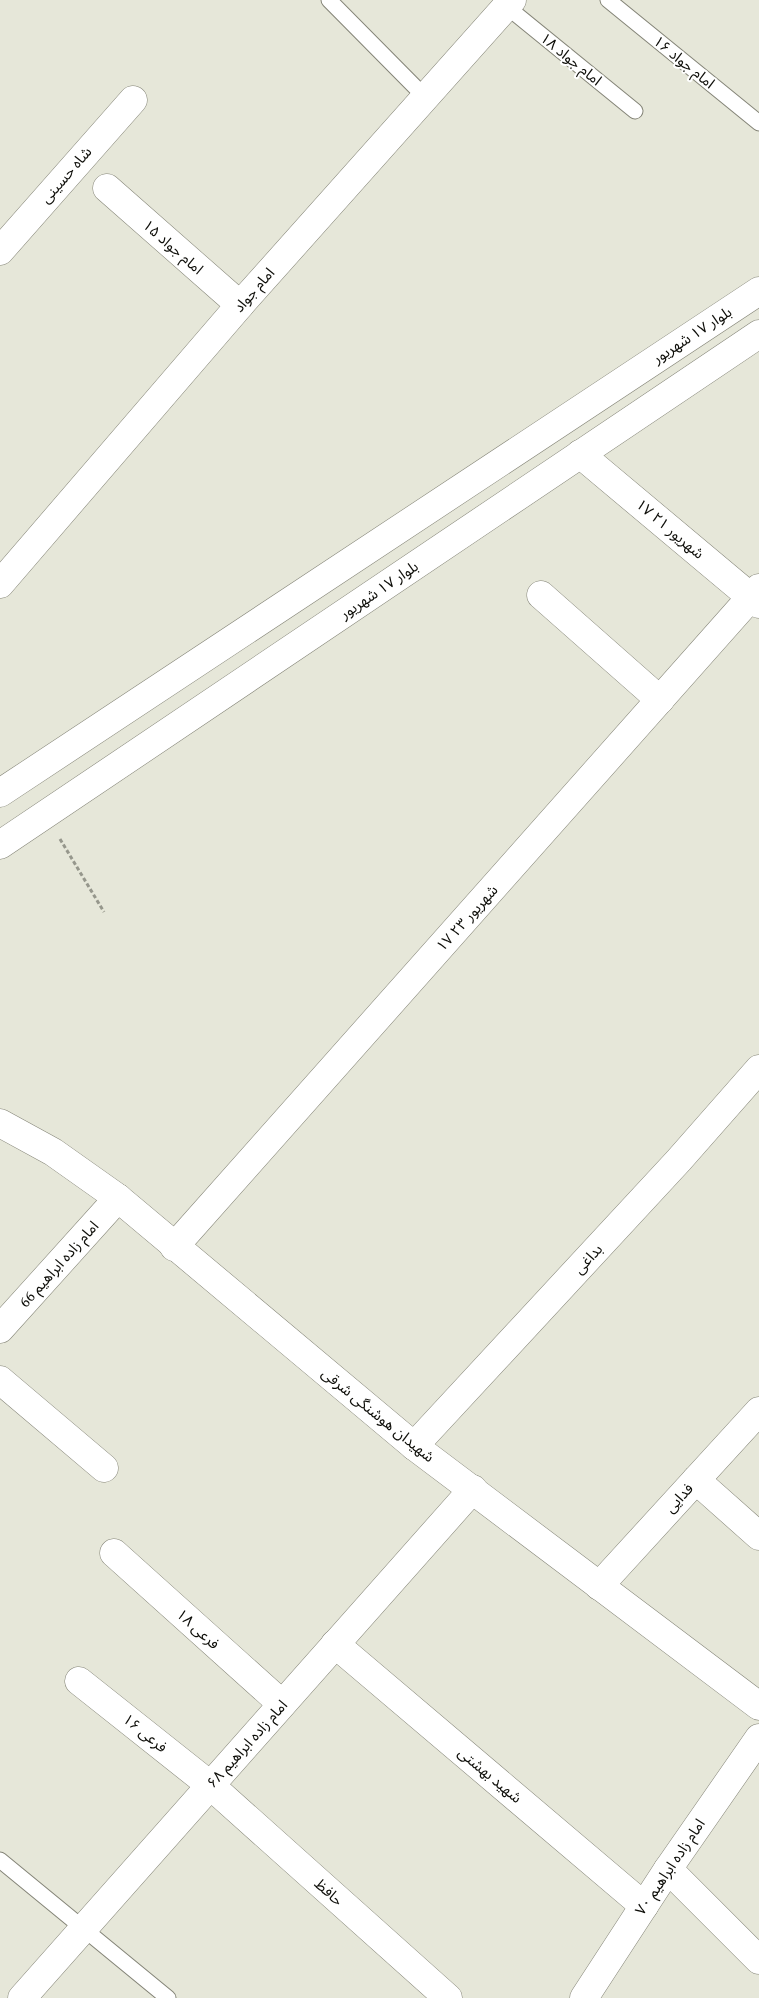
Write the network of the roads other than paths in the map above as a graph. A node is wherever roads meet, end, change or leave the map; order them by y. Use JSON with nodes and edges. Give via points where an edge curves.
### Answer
{"nodes":[{"id":1,"x":329,"y":0,"type":"edge"},
{"id":2,"x":608,"y":0,"type":"edge"},
{"id":3,"x":509,"y":3,"type":"edge"},
{"id":4,"x":425,"y":97,"type":"junction"},
{"id":5,"x":133,"y":100,"type":"dead end"},
{"id":6,"x":635,"y":111,"type":"dead end"},
{"id":7,"x":759,"y":123,"type":"edge"},
{"id":8,"x":107,"y":188,"type":"dead end"},
{"id":9,"x":0,"y":251,"type":"edge"},
{"id":10,"x":759,"y":291,"type":"edge"},
{"id":11,"x":240,"y":305,"type":"junction"},
{"id":12,"x":759,"y":334,"type":"edge"},
{"id":13,"x":580,"y":454,"type":"junction"},
{"id":14,"x":0,"y":584,"type":"edge"},
{"id":15,"x":541,"y":595,"type":"dead end"},
{"id":16,"x":756,"y":596,"type":"edge"},
{"id":17,"x":660,"y":700,"type":"junction"},
{"id":18,"x":0,"y":793,"type":"edge"},
{"id":19,"x":0,"y":845,"type":"edge"},
{"id":20,"x":759,"y":1069,"type":"edge"},
{"id":21,"x":0,"y":1123,"type":"edge"},
{"id":22,"x":118,"y":1198,"type":"junction"},
{"id":23,"x":174,"y":1247,"type":"junction"},
{"id":24,"x":0,"y":1329,"type":"edge"},
{"id":25,"x":0,"y":1380,"type":"edge"},
{"id":26,"x":759,"y":1411,"type":"edge"},
{"id":27,"x":414,"y":1446,"type":"junction"},
{"id":28,"x":104,"y":1468,"type":"dead end"},
{"id":29,"x":696,"y":1480,"type":"junction"},
{"id":30,"x":473,"y":1489,"type":"junction"},
{"id":31,"x":759,"y":1536,"type":"edge"},
{"id":32,"x":114,"y":1553,"type":"dead end"},
{"id":33,"x":599,"y":1586,"type":"junction"},
{"id":34,"x":335,"y":1644,"type":"junction"},
{"id":35,"x":79,"y":1681,"type":"dead end"},
{"id":36,"x":282,"y":1704,"type":"junction"},
{"id":37,"x":759,"y":1706,"type":"edge"},
{"id":38,"x":759,"y":1738,"type":"edge"},
{"id":39,"x":210,"y":1785,"type":"junction"},
{"id":40,"x":0,"y":1860,"type":"edge"},
{"id":41,"x":668,"y":1869,"type":"junction"},
{"id":42,"x":644,"y":1906,"type":"junction"},
{"id":43,"x":84,"y":1928,"type":"junction"},
{"id":44,"x":759,"y":1960,"type":"edge"},
{"id":45,"x":590,"y":1995,"type":"edge"},
{"id":46,"x":22,"y":1998,"type":"edge"},
{"id":47,"x":168,"y":1998,"type":"edge"},
{"id":48,"x":448,"y":1998,"type":"edge"}],
"edges":[{"from":1,"to":4,"type":"lane"},
{"from":2,"to":7,"type":"lane","name":"امام جواد ۱۶"},
{"from":3,"to":4,"type":"street","name":"امام جواد"},
{"from":3,"to":6,"type":"lane","name":"امام جواد ۱۸"},
{"from":4,"to":11,"type":"street","name":"امام جواد"},
{"from":5,"to":9,"type":"street","name":"شاه حسینی"},
{"from":8,"to":11,"type":"street","name":"امام جواد ۱۵"},
{"from":10,"to":18,"type":"street","name":"بلوار ۱۷ شهریور"},
{"from":11,"to":14,"type":"street","name":"امام جواد"},
{"from":12,"to":13,"type":"street","name":"بلوار ۱۷ شهریور"},
{"from":13,"to":16,"type":"street","name":"۱۷ شهریور ۲۱"},
{"from":13,"to":19,"type":"street","name":"بلوار ۱۷ شهریور"},
{"from":15,"to":17,"type":"street"},
{"from":16,"to":17,"type":"street","name":"۱۷ شهریور ۲۳"},
{"from":17,"to":23,"type":"street","name":"۱۷ شهریور ۲۳"},
{"from":20,"to":27,"type":"street","name":"بداغی","via":[[673,1168]]},
{"from":21,"to":22,"type":"street","name":"شهیدان هوشنگی شرقی","via":[[53,1152]]},
{"from":22,"to":23,"type":"street","name":"شهیدان هوشنگی شرقی"},
{"from":22,"to":24,"type":"street","name":"امام زاده ابراهیم 66"},
{"from":23,"to":27,"type":"street","name":"شهیدان هوشنگی شرقی"},
{"from":25,"to":28,"type":"street"},
{"from":26,"to":29,"type":"street","name":"فدایی"},
{"from":27,"to":30,"type":"street","name":"شهیدان هوشنگی شرقی"},
{"from":29,"to":31,"type":"street"},
{"from":29,"to":33,"type":"street","name":"فدایی"},
{"from":30,"to":33,"type":"street","name":"شهیدان هوشنگی شرقی"},
{"from":30,"to":34,"type":"street","name":"امام زاده ابراهیم ۶۸"},
{"from":32,"to":36,"type":"street","name":"فرعی ۱۸"},
{"from":33,"to":37,"type":"street","name":"شهیدان هوشنگی شرقی"},
{"from":34,"to":36,"type":"street","name":"امام زاده ابراهیم ۶۸"},
{"from":34,"to":42,"type":"street","name":"شهید بهشتی"},
{"from":35,"to":39,"type":"street","name":"فرعی ۱۶"},
{"from":36,"to":39,"type":"street","name":"امام زاده ابراهیم ۶۸"},
{"from":38,"to":41,"type":"street","name":"امام زاده ابراهیم ۷۰"},
{"from":39,"to":43,"type":"street","name":"امام زاده ابراهیم ۶۸"},
{"from":39,"to":48,"type":"street","name":"حافظ"},
{"from":40,"to":43,"type":"lane"},
{"from":41,"to":42,"type":"street","name":"امام زاده ابراهیم ۷۰"},
{"from":41,"to":44,"type":"street"},
{"from":42,"to":45,"type":"street","name":"امام زاده ابراهیم ۷۰"},
{"from":43,"to":46,"type":"street","name":"امام زاده ابراهیم ۶۸"},
{"from":43,"to":47,"type":"lane"}]}
